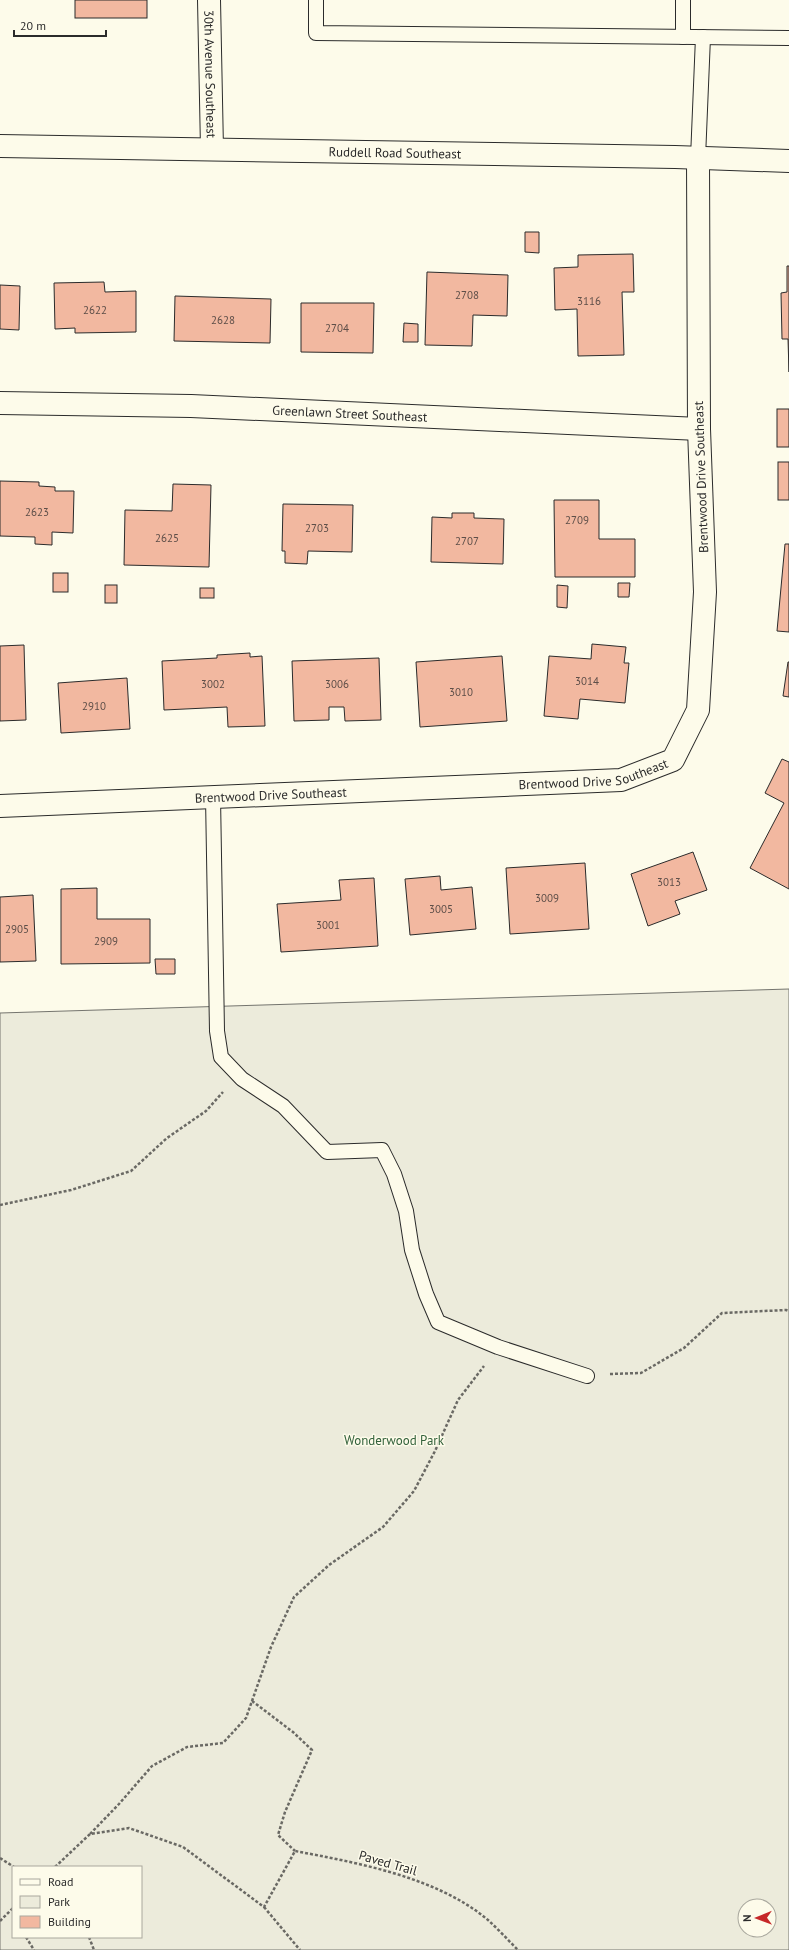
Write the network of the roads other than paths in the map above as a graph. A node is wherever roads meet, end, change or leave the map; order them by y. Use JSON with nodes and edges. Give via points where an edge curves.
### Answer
{"nodes":[{"id":1,"x":209,"y":0,"type":"edge"},
{"id":2,"x":316,"y":0,"type":"edge"},
{"id":3,"x":683,"y":0,"type":"edge"},
{"id":4,"x":683,"y":36,"type":"junction"},
{"id":5,"x":703,"y":37,"type":"junction"},
{"id":6,"x":789,"y":38,"type":"edge"},
{"id":7,"x":0,"y":146,"type":"edge"},
{"id":8,"x":212,"y":148,"type":"junction"},
{"id":9,"x":698,"y":158,"type":"junction"},
{"id":10,"x":789,"y":161,"type":"edge"},
{"id":11,"x":0,"y":403,"type":"edge"},
{"id":12,"x":699,"y":429,"type":"junction"},
{"id":13,"x":213,"y":797,"type":"junction"},
{"id":14,"x":0,"y":806,"type":"edge"},
{"id":15,"x":587,"y":1376,"type":"road end"}],
"edges":[{"from":1,"to":8,"type":"street","name":"30th Avenue Southeast"},
{"from":2,"to":4,"type":"lane","via":[[316,33]]},
{"from":3,"to":4,"type":"lane"},
{"from":4,"to":5,"type":"lane"},
{"from":5,"to":6,"type":"lane"},
{"from":5,"to":9,"type":"lane"},
{"from":7,"to":8,"type":"street","name":"Ruddell Road Southeast"},
{"from":8,"to":9,"type":"street","name":"Ruddell Road Southeast"},
{"from":9,"to":10,"type":"street","name":"Ruddell Road Southeast"},
{"from":9,"to":12,"type":"street","name":"Brentwood Drive Southeast"},
{"from":11,"to":12,"type":"street","name":"Greenlawn Street Southeast","via":[[190,406]]},
{"from":12,"to":13,"type":"street","name":"Brentwood Drive Southeast","via":[[704,592],[698,710],[673,760],[621,780]]},
{"from":13,"to":14,"type":"street","name":"Brentwood Drive Southeast"},
{"from":13,"to":15,"type":"lane","via":[[217,1031],[221,1057],[242,1079],[283,1106],[327,1152],[382,1150],[394,1174],[403,1203],[412,1250],[438,1322],[498,1347]]}]}
